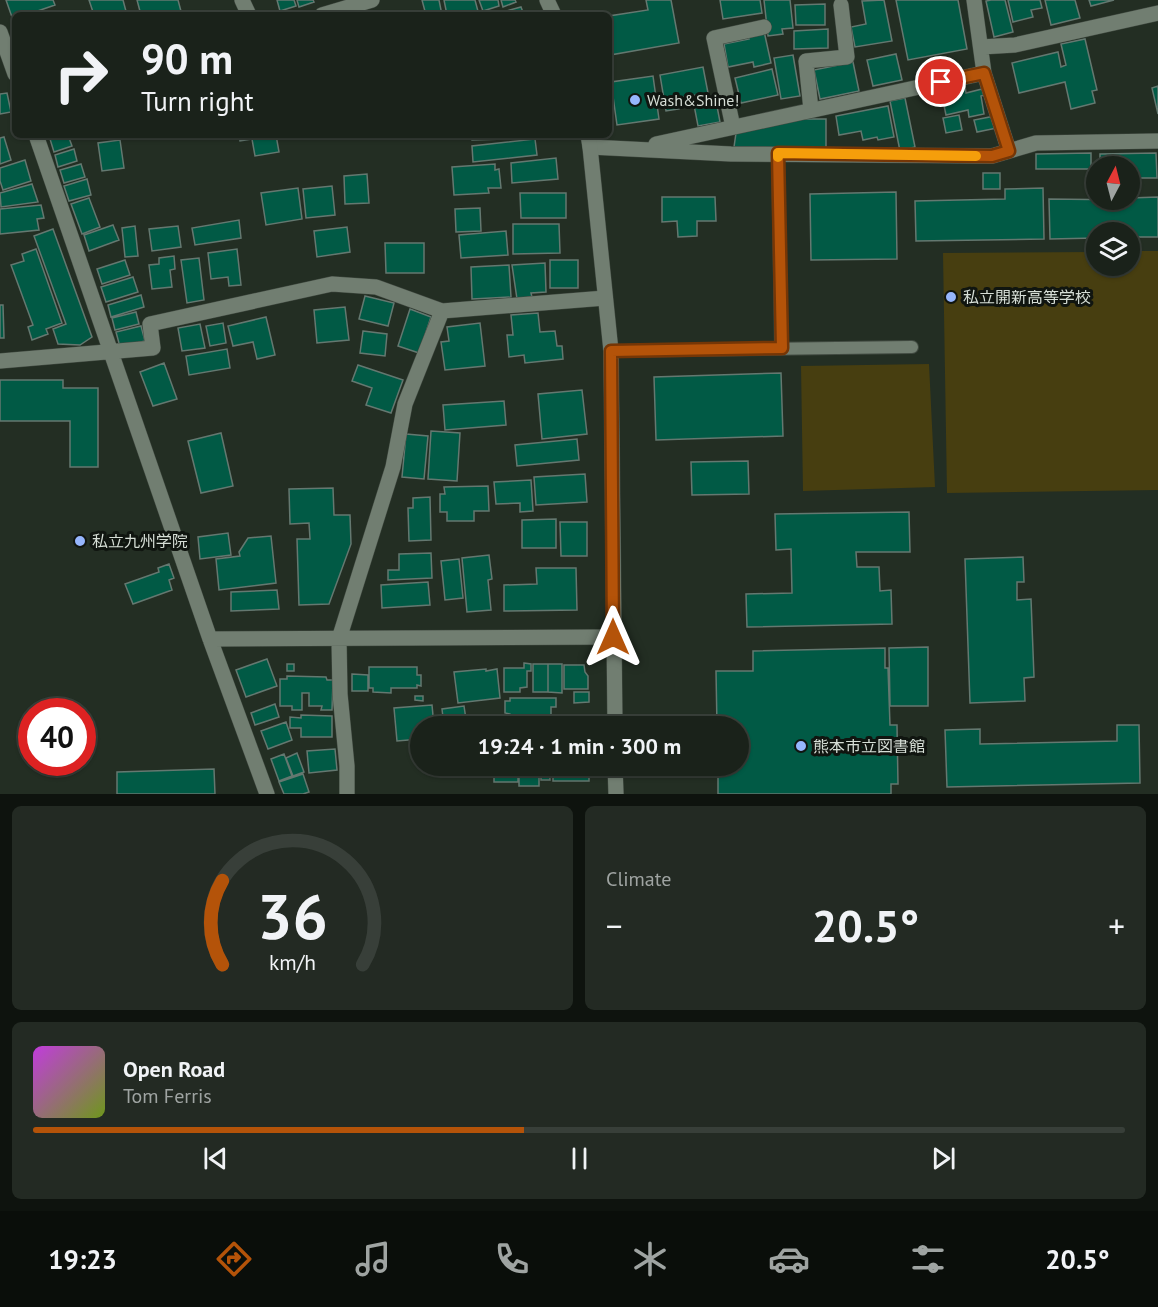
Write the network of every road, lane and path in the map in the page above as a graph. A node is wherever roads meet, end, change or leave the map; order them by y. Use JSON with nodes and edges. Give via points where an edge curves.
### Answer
{"nodes":[{"id":1,"x":372,"y":0,"type":"edge"},
{"id":2,"x":974,"y":0,"type":"edge"},
{"id":3,"x":842,"y":4,"type":"dead end"},
{"id":4,"x":332,"y":12,"type":"edge"},
{"id":5,"x":1158,"y":13,"type":"edge"},
{"id":6,"x":764,"y":27,"type":"dead end"},
{"id":7,"x":0,"y":32,"type":"edge"},
{"id":8,"x":981,"y":47,"type":"junction"},
{"id":9,"x":12,"y":66,"type":"edge"},
{"id":10,"x":984,"y":73,"type":"junction"},
{"id":11,"x":811,"y":110,"type":"junction"},
{"id":12,"x":733,"y":127,"type":"junction"},
{"id":13,"x":37,"y":138,"type":"edge"},
{"id":14,"x":589,"y":141,"type":"edge"},
{"id":15,"x":1158,"y":141,"type":"edge"},
{"id":16,"x":635,"y":149,"type":"junction"},
{"id":17,"x":1009,"y":151,"type":"junction"},
{"id":18,"x":778,"y":153,"type":"junction"},
{"id":19,"x":605,"y":298,"type":"junction"},
{"id":20,"x":442,"y":311,"type":"junction"},
{"id":21,"x":912,"y":347,"type":"dead end"},
{"id":22,"x":782,"y":348,"type":"junction"},
{"id":23,"x":611,"y":351,"type":"junction"},
{"id":24,"x":112,"y":353,"type":"junction"},
{"id":25,"x":0,"y":360,"type":"edge"},
{"id":26,"x":613,"y":637,"type":"junction"},
{"id":27,"x":210,"y":639,"type":"junction"},
{"id":28,"x":339,"y":639,"type":"junction"},
{"id":29,"x":615,"y":716,"type":"edge"},
{"id":30,"x":615,"y":776,"type":"edge"},
{"id":31,"x":267,"y":794,"type":"edge"},
{"id":32,"x":347,"y":794,"type":"edge"},
{"id":33,"x":616,"y":794,"type":"edge"}],
"edges":[{"from":1,"to":4,"type":"street"},
{"from":2,"to":8,"type":"street"},
{"from":3,"to":11,"type":"street","via":[[847,57],[806,61]]},
{"from":5,"to":8,"type":"street","via":[[1015,45]]},
{"from":6,"to":12,"type":"street","via":[[714,38]]},
{"from":7,"to":9,"type":"street"},
{"from":8,"to":10,"type":"street"},
{"from":10,"to":11,"type":"street"},
{"from":10,"to":17,"type":"street"},
{"from":11,"to":12,"type":"street"},
{"from":12,"to":16,"type":"street"},
{"from":13,"to":24,"type":"street"},
{"from":14,"to":16,"type":"street"},
{"from":14,"to":19,"type":"street"},
{"from":15,"to":17,"type":"street","via":[[1036,143]]},
{"from":16,"to":18,"type":"street"},
{"from":17,"to":18,"type":"street","via":[[992,156]]},
{"from":18,"to":22,"type":"lane"},
{"from":19,"to":20,"type":"street"},
{"from":19,"to":23,"type":"street"},
{"from":20,"to":24,"type":"street","via":[[376,287],[332,284],[150,324],[153,348]]},
{"from":20,"to":28,"type":"street","via":[[405,404],[393,468]]},
{"from":21,"to":22,"type":"lane"},
{"from":22,"to":23,"type":"lane"},
{"from":23,"to":26,"type":"street"},
{"from":24,"to":25,"type":"street"},
{"from":24,"to":27,"type":"street"},
{"from":26,"to":28,"type":"street"},
{"from":26,"to":29,"type":"street"},
{"from":27,"to":28,"type":"street"},
{"from":27,"to":31,"type":"street"},
{"from":28,"to":32,"type":"street"},
{"from":30,"to":33,"type":"street"}]}
